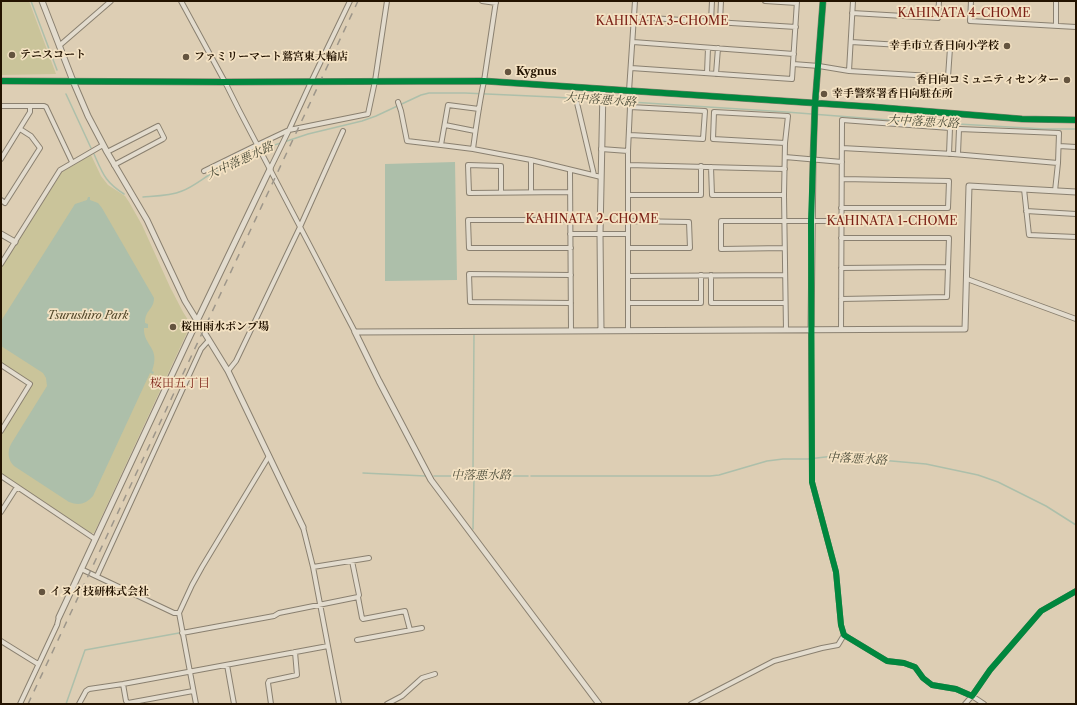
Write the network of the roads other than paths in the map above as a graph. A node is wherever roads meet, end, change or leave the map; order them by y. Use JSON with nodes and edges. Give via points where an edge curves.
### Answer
{"nodes":[{"id":1,"x":42,"y":1,"type":"edge"},
{"id":2,"x":111,"y":1,"type":"edge"},
{"id":3,"x":181,"y":1,"type":"edge"},
{"id":4,"x":350,"y":1,"type":"edge"},
{"id":5,"x":387,"y":1,"type":"edge"},
{"id":6,"x":482,"y":1,"type":"edge"},
{"id":7,"x":636,"y":1,"type":"edge"},
{"id":8,"x":712,"y":1,"type":"edge"},
{"id":9,"x":721,"y":1,"type":"edge"},
{"id":10,"x":764,"y":1,"type":"edge"},
{"id":11,"x":823,"y":1,"type":"edge"},
{"id":12,"x":853,"y":1,"type":"edge"},
{"id":13,"x":939,"y":1,"type":"edge"},
{"id":14,"x":971,"y":1,"type":"edge"},
{"id":15,"x":1056,"y":1,"type":"edge"},
{"id":16,"x":496,"y":2,"type":"edge"},
{"id":17,"x":797,"y":2,"type":"edge"},
{"id":18,"x":852,"y":13,"type":"junction"},
{"id":19,"x":634,"y":17,"type":"junction"},
{"id":20,"x":711,"y":22,"type":"junction"},
{"id":21,"x":720,"y":22,"type":"junction"},
{"id":22,"x":1056,"y":26,"type":"junction"},
{"id":23,"x":796,"y":27,"type":"junction"},
{"id":24,"x":1076,"y":27,"type":"edge"},
{"id":25,"x":633,"y":42,"type":"junction"},
{"id":26,"x":851,"y":42,"type":"junction"},
{"id":27,"x":59,"y":46,"type":"junction"},
{"id":28,"x":708,"y":48,"type":"junction"},
{"id":29,"x":718,"y":48,"type":"junction"},
{"id":30,"x":794,"y":54,"type":"junction"},
{"id":31,"x":793,"y":64,"type":"junction"},
{"id":32,"x":819,"y":66,"type":"junction"},
{"id":33,"x":631,"y":68,"type":"junction"},
{"id":34,"x":849,"y":70,"type":"junction"},
{"id":35,"x":706,"y":73,"type":"junction"},
{"id":36,"x":716,"y":74,"type":"junction"},
{"id":37,"x":1,"y":81,"type":"edge"},
{"id":38,"x":72,"y":81,"type":"junction"},
{"id":39,"x":375,"y":81,"type":"junction"},
{"id":40,"x":484,"y":81,"type":"junction"},
{"id":41,"x":226,"y":82,"type":"junction"},
{"id":42,"x":311,"y":82,"type":"junction"},
{"id":43,"x":603,"y":89,"type":"junction"},
{"id":44,"x":629,"y":91,"type":"junction"},
{"id":45,"x":398,"y":102,"type":"dead end"},
{"id":46,"x":577,"y":103,"type":"dead end"},
{"id":47,"x":815,"y":104,"type":"junction"},
{"id":48,"x":1,"y":106,"type":"edge"},
{"id":49,"x":30,"y":106,"type":"junction"},
{"id":50,"x":479,"y":109,"type":"junction"},
{"id":51,"x":1076,"y":120,"type":"edge"},
{"id":52,"x":445,"y":125,"type":"junction"},
{"id":53,"x":20,"y":129,"type":"junction"},
{"id":54,"x":343,"y":131,"type":"dead end"},
{"id":55,"x":475,"y":131,"type":"junction"},
{"id":56,"x":289,"y":132,"type":"junction"},
{"id":57,"x":630,"y":135,"type":"junction"},
{"id":58,"x":785,"y":143,"type":"junction"},
{"id":59,"x":103,"y":145,"type":"junction"},
{"id":60,"x":441,"y":145,"type":"junction"},
{"id":61,"x":1059,"y":146,"type":"junction"},
{"id":62,"x":258,"y":147,"type":"junction"},
{"id":63,"x":1076,"y":147,"type":"edge"},
{"id":64,"x":842,"y":148,"type":"junction"},
{"id":65,"x":601,"y":149,"type":"junction"},
{"id":66,"x":473,"y":150,"type":"junction"},
{"id":67,"x":628,"y":151,"type":"junction"},
{"id":68,"x":107,"y":152,"type":"junction"},
{"id":69,"x":949,"y":154,"type":"junction"},
{"id":70,"x":958,"y":154,"type":"junction"},
{"id":71,"x":785,"y":157,"type":"junction"},
{"id":72,"x":1,"y":159,"type":"edge"},
{"id":73,"x":813,"y":159,"type":"junction"},
{"id":74,"x":531,"y":160,"type":"junction"},
{"id":75,"x":72,"y":162,"type":"junction"},
{"id":76,"x":842,"y":162,"type":"junction"},
{"id":77,"x":1058,"y":163,"type":"junction"},
{"id":78,"x":628,"y":164,"type":"junction"},
{"id":79,"x":114,"y":165,"type":"junction"},
{"id":80,"x":701,"y":166,"type":"junction"},
{"id":81,"x":711,"y":167,"type":"junction"},
{"id":82,"x":784,"y":168,"type":"junction"},
{"id":83,"x":270,"y":169,"type":"junction"},
{"id":84,"x":570,"y":170,"type":"junction"},
{"id":85,"x":204,"y":171,"type":"dead end"},
{"id":86,"x":594,"y":175,"type":"junction"},
{"id":87,"x":601,"y":177,"type":"junction"},
{"id":88,"x":842,"y":179,"type":"junction"},
{"id":89,"x":1024,"y":189,"type":"junction"},
{"id":90,"x":1055,"y":191,"type":"junction"},
{"id":91,"x":501,"y":192,"type":"junction"},
{"id":92,"x":531,"y":192,"type":"junction"},
{"id":93,"x":570,"y":192,"type":"junction"},
{"id":94,"x":1076,"y":192,"type":"edge"},
{"id":95,"x":628,"y":195,"type":"junction"},
{"id":96,"x":784,"y":195,"type":"junction"},
{"id":97,"x":1,"y":200,"type":"edge"},
{"id":98,"x":841,"y":208,"type":"junction"},
{"id":99,"x":1026,"y":211,"type":"junction"},
{"id":100,"x":1076,"y":214,"type":"edge"},
{"id":101,"x":571,"y":220,"type":"junction"},
{"id":102,"x":628,"y":221,"type":"junction"},
{"id":103,"x":784,"y":221,"type":"junction"},
{"id":104,"x":811,"y":221,"type":"junction"},
{"id":105,"x":841,"y":221,"type":"junction"},
{"id":106,"x":300,"y":227,"type":"junction"},
{"id":107,"x":1,"y":234,"type":"edge"},
{"id":108,"x":570,"y":234,"type":"junction"},
{"id":109,"x":600,"y":234,"type":"junction"},
{"id":110,"x":628,"y":234,"type":"junction"},
{"id":111,"x":1076,"y":237,"type":"edge"},
{"id":112,"x":841,"y":238,"type":"junction"},
{"id":113,"x":15,"y":242,"type":"junction"},
{"id":114,"x":571,"y":248,"type":"junction"},
{"id":115,"x":628,"y":248,"type":"junction"},
{"id":116,"x":784,"y":248,"type":"junction"},
{"id":117,"x":1,"y":264,"type":"edge"},
{"id":118,"x":948,"y":267,"type":"junction"},
{"id":119,"x":841,"y":268,"type":"junction"},
{"id":120,"x":571,"y":275,"type":"junction"},
{"id":121,"x":701,"y":275,"type":"junction"},
{"id":122,"x":711,"y":275,"type":"junction"},
{"id":123,"x":785,"y":275,"type":"junction"},
{"id":124,"x":628,"y":276,"type":"junction"},
{"id":125,"x":967,"y":279,"type":"junction"},
{"id":126,"x":841,"y":299,"type":"junction"},
{"id":127,"x":571,"y":303,"type":"junction"},
{"id":128,"x":628,"y":303,"type":"junction"},
{"id":129,"x":785,"y":303,"type":"junction"},
{"id":130,"x":1076,"y":319,"type":"edge"},
{"id":131,"x":197,"y":321,"type":"junction"},
{"id":132,"x":786,"y":330,"type":"junction"},
{"id":133,"x":811,"y":330,"type":"junction"},
{"id":134,"x":841,"y":330,"type":"junction"},
{"id":135,"x":571,"y":331,"type":"junction"},
{"id":136,"x":601,"y":331,"type":"junction"},
{"id":137,"x":628,"y":331,"type":"junction"},
{"id":138,"x":355,"y":332,"type":"junction"},
{"id":139,"x":209,"y":340,"type":"junction"},
{"id":140,"x":1,"y":365,"type":"edge"},
{"id":141,"x":228,"y":371,"type":"junction"},
{"id":142,"x":1,"y":431,"type":"edge"},
{"id":143,"x":268,"y":456,"type":"junction"},
{"id":144,"x":1,"y":476,"type":"edge"},
{"id":145,"x":18,"y":488,"type":"junction"},
{"id":146,"x":1,"y":512,"type":"edge"},
{"id":147,"x":303,"y":527,"type":"joint"},
{"id":148,"x":95,"y":539,"type":"junction"},
{"id":149,"x":369,"y":558,"type":"dead end"},
{"id":150,"x":352,"y":561,"type":"junction"},
{"id":151,"x":313,"y":567,"type":"junction"},
{"id":152,"x":81,"y":569,"type":"junction"},
{"id":153,"x":97,"y":576,"type":"junction"},
{"id":154,"x":1076,"y":591,"type":"edge"},
{"id":155,"x":358,"y":597,"type":"junction"},
{"id":156,"x":320,"y":604,"type":"junction"},
{"id":157,"x":179,"y":613,"type":"junction"},
{"id":158,"x":59,"y":617,"type":"joint"},
{"id":159,"x":422,"y":628,"type":"dead end"},
{"id":160,"x":410,"y":630,"type":"junction"},
{"id":161,"x":182,"y":633,"type":"junction"},
{"id":162,"x":844,"y":635,"type":"junction"},
{"id":163,"x":357,"y":640,"type":"dead end"},
{"id":164,"x":1,"y":641,"type":"edge"},
{"id":165,"x":328,"y":646,"type":"junction"},
{"id":166,"x":295,"y":652,"type":"junction"},
{"id":167,"x":38,"y":664,"type":"junction"},
{"id":168,"x":227,"y":665,"type":"junction"},
{"id":169,"x":190,"y":672,"type":"junction"},
{"id":170,"x":435,"y":674,"type":"dead end"},
{"id":171,"x":123,"y":684,"type":"junction"},
{"id":172,"x":193,"y":691,"type":"junction"},
{"id":173,"x":972,"y":696,"type":"junction"},
{"id":174,"x":20,"y":704,"type":"edge"},
{"id":175,"x":79,"y":704,"type":"edge"},
{"id":176,"x":196,"y":704,"type":"edge"},
{"id":177,"x":234,"y":704,"type":"edge"},
{"id":178,"x":271,"y":704,"type":"edge"},
{"id":179,"x":339,"y":704,"type":"edge"},
{"id":180,"x":387,"y":704,"type":"edge"},
{"id":181,"x":599,"y":704,"type":"edge"},
{"id":182,"x":691,"y":704,"type":"edge"},
{"id":183,"x":965,"y":704,"type":"edge"},
{"id":184,"x":984,"y":704,"type":"edge"}],
"edges":[{"from":1,"to":27,"type":"street"},
{"from":2,"to":27,"type":"street"},
{"from":3,"to":41,"type":"street"},
{"from":4,"to":42,"type":"street"},
{"from":5,"to":39,"type":"street"},
{"from":6,"to":16,"type":"street"},
{"from":7,"to":19,"type":"street"},
{"from":8,"to":20,"type":"street"},
{"from":9,"to":21,"type":"street"},
{"from":10,"to":17,"type":"street"},
{"from":11,"to":32,"type":"street"},
{"from":12,"to":18,"type":"street"},
{"from":13,"to":18,"type":"street","via":[[938,18]]},
{"from":14,"to":22,"type":"street","via":[[970,21]]},
{"from":15,"to":22,"type":"street"},
{"from":16,"to":40,"type":"street"},
{"from":17,"to":23,"type":"street"},
{"from":18,"to":26,"type":"street"},
{"from":19,"to":20,"type":"street"},
{"from":19,"to":25,"type":"street"},
{"from":20,"to":21,"type":"street"},
{"from":21,"to":23,"type":"street"},
{"from":22,"to":24,"type":"street"},
{"from":23,"to":30,"type":"street"},
{"from":25,"to":28,"type":"street"},
{"from":25,"to":33,"type":"street"},
{"from":26,"to":34,"type":"street"},
{"from":26,"to":34,"type":"street","via":[[950,48],[948,77]]},
{"from":27,"to":38,"type":"street"},
{"from":28,"to":29,"type":"street"},
{"from":28,"to":35,"type":"street"},
{"from":29,"to":30,"type":"street"},
{"from":29,"to":36,"type":"street"},
{"from":30,"to":31,"type":"street"},
{"from":31,"to":32,"type":"street"},
{"from":31,"to":36,"type":"street","via":[[792,79]]},
{"from":32,"to":34,"type":"street"},
{"from":32,"to":47,"type":"street"},
{"from":33,"to":35,"type":"street"},
{"from":33,"to":44,"type":"street"},
{"from":35,"to":36,"type":"street"},
{"from":37,"to":38,"type":"street"},
{"from":38,"to":41,"type":"street"},
{"from":38,"to":59,"type":"street"},
{"from":39,"to":40,"type":"street"},
{"from":39,"to":42,"type":"street"},
{"from":39,"to":56,"type":"street","via":[[368,114]]},
{"from":40,"to":43,"type":"street"},
{"from":40,"to":50,"type":"street"},
{"from":41,"to":42,"type":"street"},
{"from":41,"to":62,"type":"street"},
{"from":42,"to":56,"type":"street"},
{"from":43,"to":44,"type":"street"},
{"from":43,"to":65,"type":"street"},
{"from":44,"to":47,"type":"street"},
{"from":45,"to":60,"type":"street","via":[[407,141]]},
{"from":46,"to":86,"type":"street"},
{"from":47,"to":51,"type":"street","via":[[1022,119]]},
{"from":47,"to":73,"type":"street"},
{"from":48,"to":49,"type":"street"},
{"from":49,"to":53,"type":"street","via":[[30,112]]},
{"from":49,"to":75,"type":"street","via":[[46,107]]},
{"from":50,"to":52,"type":"street","via":[[448,105]]},
{"from":50,"to":55,"type":"street"},
{"from":52,"to":55,"type":"street"},
{"from":52,"to":60,"type":"street"},
{"from":53,"to":72,"type":"street"},
{"from":53,"to":97,"type":"street","via":[[31,136],[40,148],[5,203]]},
{"from":54,"to":106,"type":"street"},
{"from":55,"to":66,"type":"street"},
{"from":56,"to":62,"type":"street"},
{"from":56,"to":83,"type":"street"},
{"from":57,"to":57,"type":"street","via":[[630,107],[705,111],[703,139]]},
{"from":57,"to":67,"type":"street"},
{"from":58,"to":58,"type":"street","via":[[713,139],[714,112],[788,116]]},
{"from":58,"to":71,"type":"street"},
{"from":59,"to":68,"type":"street"},
{"from":59,"to":75,"type":"street"},
{"from":60,"to":66,"type":"street"},
{"from":61,"to":63,"type":"street"},
{"from":61,"to":70,"type":"street","via":[[1059,133],[959,128]]},
{"from":61,"to":77,"type":"street"},
{"from":62,"to":83,"type":"street"},
{"from":62,"to":85,"type":"street","via":[[253,147]]},
{"from":64,"to":69,"type":"street"},
{"from":64,"to":69,"type":"street","via":[[842,120],[950,128]]},
{"from":64,"to":76,"type":"street"},
{"from":65,"to":67,"type":"street"},
{"from":65,"to":87,"type":"street"},
{"from":66,"to":74,"type":"street"},
{"from":67,"to":78,"type":"street"},
{"from":68,"to":79,"type":"street"},
{"from":68,"to":79,"type":"street","via":[[158,126],[164,138]]},
{"from":69,"to":70,"type":"street"},
{"from":70,"to":77,"type":"street"},
{"from":71,"to":73,"type":"street"},
{"from":71,"to":82,"type":"street"},
{"from":73,"to":76,"type":"street"},
{"from":73,"to":104,"type":"street"},
{"from":74,"to":84,"type":"street"},
{"from":74,"to":92,"type":"street"},
{"from":75,"to":113,"type":"street","via":[[60,170]]},
{"from":76,"to":88,"type":"street"},
{"from":77,"to":90,"type":"street"},
{"from":78,"to":80,"type":"street"},
{"from":78,"to":95,"type":"street"},
{"from":79,"to":131,"type":"street","via":[[146,220]]},
{"from":80,"to":81,"type":"street"},
{"from":80,"to":95,"type":"street","via":[[701,195]]},
{"from":81,"to":82,"type":"street"},
{"from":81,"to":96,"type":"street","via":[[712,195]]},
{"from":82,"to":96,"type":"street"},
{"from":83,"to":106,"type":"street"},
{"from":83,"to":131,"type":"street"},
{"from":84,"to":86,"type":"street"},
{"from":84,"to":93,"type":"street"},
{"from":86,"to":87,"type":"street"},
{"from":87,"to":109,"type":"street"},
{"from":88,"to":98,"type":"street"},
{"from":88,"to":98,"type":"street","via":[[949,181],[948,208]]},
{"from":89,"to":90,"type":"street"},
{"from":89,"to":99,"type":"street"},
{"from":89,"to":125,"type":"street","via":[[968,186]]},
{"from":90,"to":94,"type":"street"},
{"from":91,"to":91,"type":"street","via":[[469,193],[468,165],[501,166]]},
{"from":91,"to":92,"type":"street"},
{"from":92,"to":93,"type":"street"},
{"from":93,"to":101,"type":"street"},
{"from":95,"to":102,"type":"street"},
{"from":96,"to":103,"type":"street"},
{"from":98,"to":105,"type":"street"},
{"from":99,"to":100,"type":"street"},
{"from":99,"to":111,"type":"street","via":[[1029,235]]},
{"from":101,"to":108,"type":"street"},
{"from":101,"to":114,"type":"street","via":[[468,220],[469,248]]},
{"from":102,"to":110,"type":"street"},
{"from":102,"to":115,"type":"street","via":[[690,222],[690,248]]},
{"from":103,"to":104,"type":"street"},
{"from":103,"to":116,"type":"street"},
{"from":103,"to":116,"type":"street","via":[[721,220],[721,249]]},
{"from":104,"to":105,"type":"street"},
{"from":104,"to":133,"type":"street"},
{"from":105,"to":112,"type":"street"},
{"from":106,"to":138,"type":"street"},
{"from":106,"to":141,"type":"street","via":[[236,361]]},
{"from":107,"to":113,"type":"street"},
{"from":108,"to":109,"type":"street"},
{"from":108,"to":114,"type":"street"},
{"from":109,"to":110,"type":"street"},
{"from":109,"to":136,"type":"street"},
{"from":110,"to":115,"type":"street"},
{"from":112,"to":118,"type":"street","via":[[949,238]]},
{"from":112,"to":119,"type":"street"},
{"from":113,"to":117,"type":"street"},
{"from":114,"to":120,"type":"street"},
{"from":115,"to":124,"type":"street"},
{"from":116,"to":123,"type":"street"},
{"from":118,"to":119,"type":"street"},
{"from":118,"to":126,"type":"street","via":[[947,297]]},
{"from":119,"to":126,"type":"street"},
{"from":120,"to":127,"type":"street"},
{"from":120,"to":127,"type":"street","via":[[469,274],[470,302]]},
{"from":121,"to":122,"type":"street"},
{"from":121,"to":124,"type":"street"},
{"from":121,"to":128,"type":"street","via":[[701,303]]},
{"from":122,"to":123,"type":"street"},
{"from":122,"to":129,"type":"street","via":[[711,303]]},
{"from":123,"to":129,"type":"street"},
{"from":124,"to":128,"type":"street"},
{"from":125,"to":130,"type":"street"},
{"from":125,"to":134,"type":"street","via":[[965,329]]},
{"from":126,"to":134,"type":"street"},
{"from":127,"to":135,"type":"street"},
{"from":128,"to":137,"type":"street"},
{"from":129,"to":132,"type":"street"},
{"from":131,"to":139,"type":"street"},
{"from":131,"to":148,"type":"street"},
{"from":132,"to":133,"type":"street"},
{"from":132,"to":137,"type":"street"},
{"from":133,"to":134,"type":"street"},
{"from":133,"to":162,"type":"street","via":[[812,482],[836,572]]},
{"from":135,"to":136,"type":"street"},
{"from":135,"to":138,"type":"street"},
{"from":136,"to":137,"type":"street"},
{"from":138,"to":181,"type":"street","via":[[431,480]]},
{"from":139,"to":141,"type":"street"},
{"from":139,"to":153,"type":"street","via":[[201,349]]},
{"from":140,"to":142,"type":"street","via":[[30,384]]},
{"from":141,"to":143,"type":"street"},
{"from":143,"to":147,"type":"street"},
{"from":143,"to":157,"type":"street","via":[[202,567]]},
{"from":144,"to":145,"type":"street"},
{"from":145,"to":146,"type":"street"},
{"from":145,"to":148,"type":"street"},
{"from":147,"to":151,"type":"street"},
{"from":148,"to":152,"type":"street"},
{"from":149,"to":150,"type":"street"},
{"from":150,"to":151,"type":"street"},
{"from":150,"to":155,"type":"street"},
{"from":151,"to":156,"type":"street"},
{"from":152,"to":153,"type":"street"},
{"from":152,"to":158,"type":"street"},
{"from":153,"to":157,"type":"street","via":[[174,613]]},
{"from":154,"to":173,"type":"street","via":[[1041,611],[990,670]]},
{"from":155,"to":156,"type":"street"},
{"from":155,"to":160,"type":"street","via":[[362,618],[405,611]]},
{"from":156,"to":161,"type":"street","via":[[274,616]]},
{"from":156,"to":165,"type":"street"},
{"from":157,"to":161,"type":"street"},
{"from":158,"to":167,"type":"street"},
{"from":159,"to":160,"type":"street"},
{"from":160,"to":163,"type":"street"},
{"from":161,"to":169,"type":"street"},
{"from":162,"to":173,"type":"street","via":[[887,661],[915,667],[932,685],[956,689]]},
{"from":162,"to":182,"type":"street","via":[[838,645],[774,661]]},
{"from":164,"to":167,"type":"street"},
{"from":165,"to":166,"type":"street"},
{"from":165,"to":179,"type":"street"},
{"from":166,"to":168,"type":"street"},
{"from":166,"to":178,"type":"street","via":[[296,675],[268,683]]},
{"from":167,"to":174,"type":"street"},
{"from":168,"to":169,"type":"street"},
{"from":168,"to":177,"type":"street"},
{"from":169,"to":171,"type":"street"},
{"from":169,"to":172,"type":"street"},
{"from":170,"to":180,"type":"street","via":[[422,678],[402,696]]},
{"from":171,"to":172,"type":"street","via":[[128,703]]},
{"from":171,"to":175,"type":"street","via":[[89,689]]},
{"from":172,"to":176,"type":"street"},
{"from":173,"to":183,"type":"street"},
{"from":173,"to":184,"type":"street"}]}
